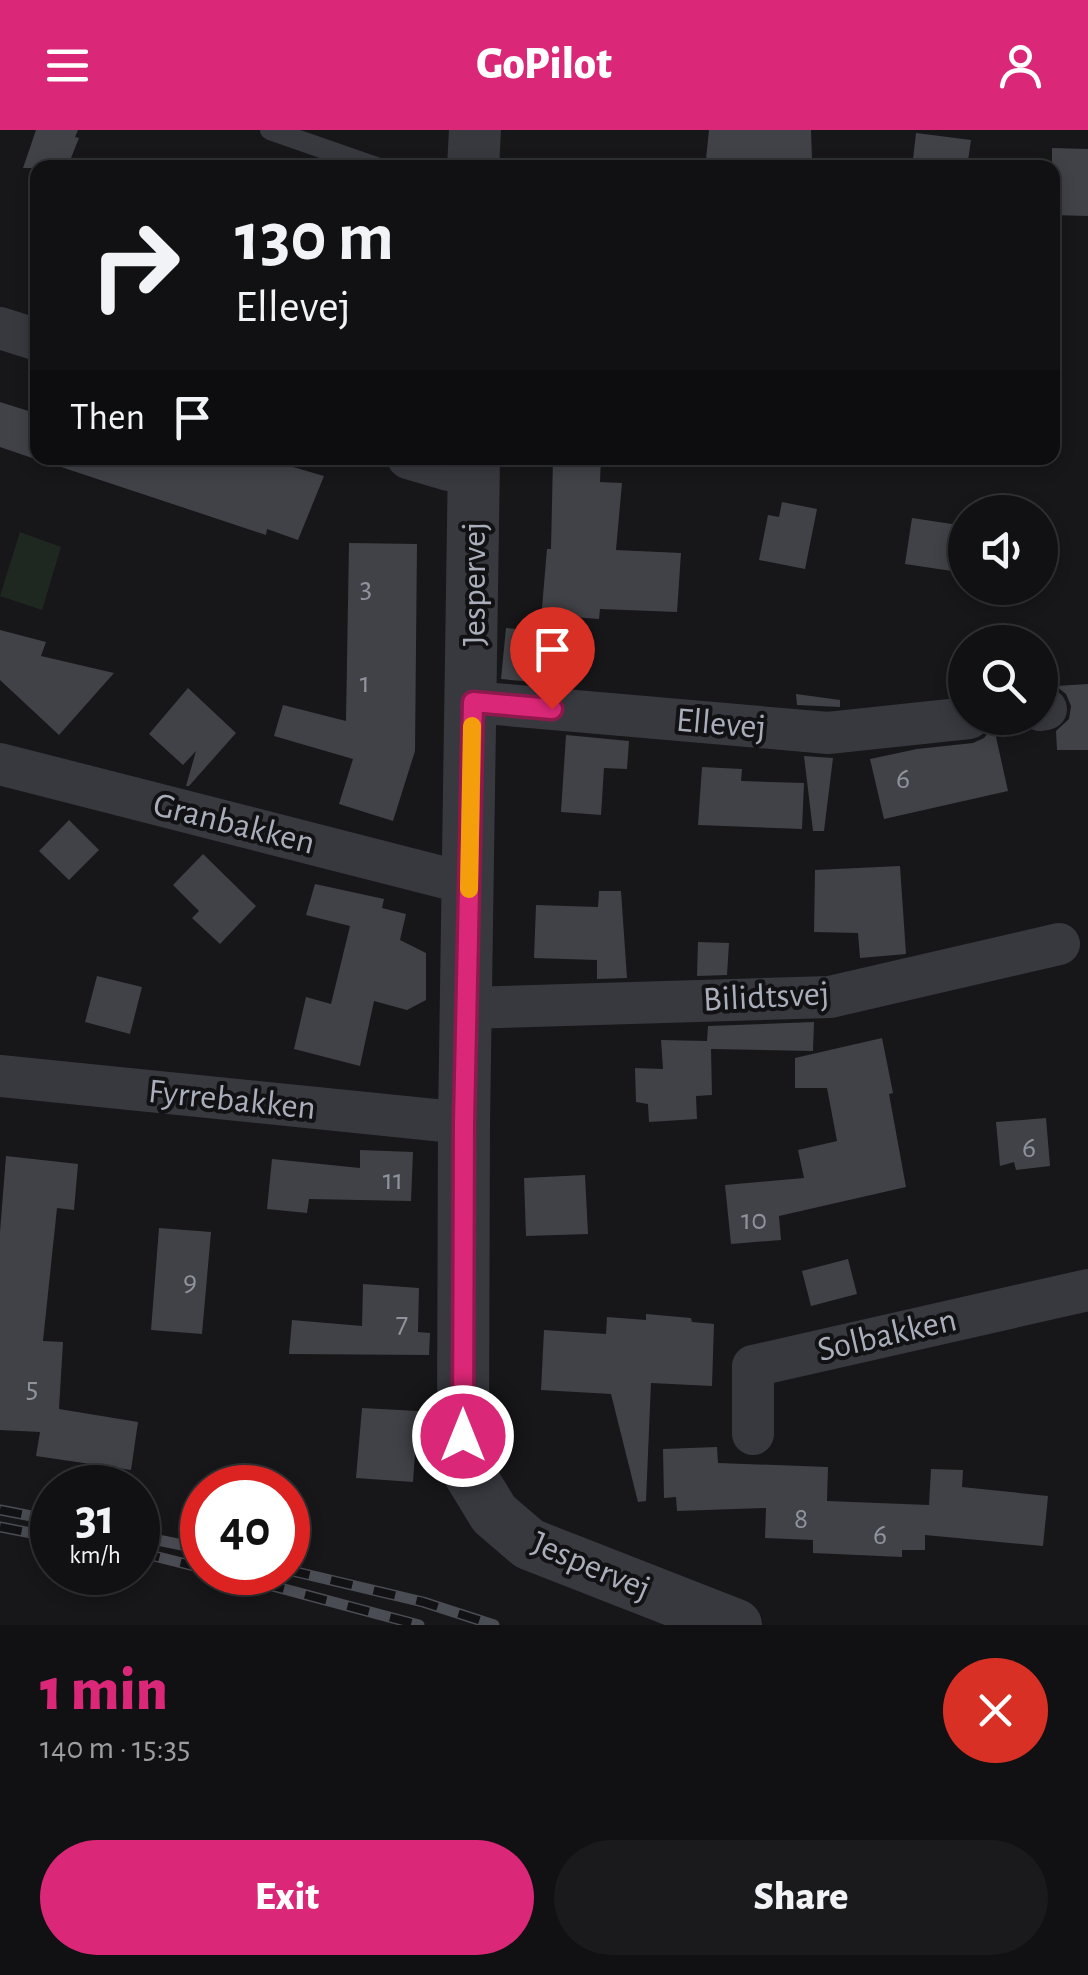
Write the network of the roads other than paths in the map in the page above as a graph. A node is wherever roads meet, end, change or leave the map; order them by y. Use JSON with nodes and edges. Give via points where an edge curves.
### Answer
{"nodes":[{"id":1,"x":270,"y":130,"type":"edge"},
{"id":2,"x":474,"y":130,"type":"edge"},
{"id":3,"x":356,"y":160,"type":"edge"},
{"id":4,"x":473,"y":160,"type":"edge"},
{"id":5,"x":0,"y":328,"type":"edge"},
{"id":6,"x":30,"y":337,"type":"edge"},
{"id":7,"x":474,"y":466,"type":"edge"},
{"id":8,"x":473,"y":702,"type":"junction"},
{"id":9,"x":948,"y":720,"type":"edge"},
{"id":10,"x":0,"y":764,"type":"edge"},
{"id":11,"x":469,"y":884,"type":"junction"},
{"id":12,"x":1059,"y":944,"type":"dead end"},
{"id":13,"x":468,"y":1008,"type":"junction"},
{"id":14,"x":0,"y":1076,"type":"edge"},
{"id":15,"x":464,"y":1123,"type":"junction"},
{"id":16,"x":1088,"y":1290,"type":"edge"},
{"id":17,"x":753,"y":1434,"type":"dead end"},
{"id":18,"x":736,"y":1625,"type":"edge"}],
"edges":[{"from":1,"to":3,"type":"lane"},
{"from":2,"to":4,"type":"street"},
{"from":5,"to":6,"type":"street"},
{"from":7,"to":8,"type":"street","name":"Jespervej"},
{"from":8,"to":9,"type":"street","name":"Ellevej","via":[[828,733]]},
{"from":8,"to":11,"type":"street","name":"Jespervej"},
{"from":10,"to":11,"type":"street","name":"Granbakken"},
{"from":11,"to":13,"type":"street","name":"Jespervej"},
{"from":12,"to":13,"type":"street","name":"Bilidtsvej","via":[[830,996]]},
{"from":13,"to":15,"type":"street","name":"Jespervej"},
{"from":14,"to":15,"type":"street","name":"Fyrrebakken"},
{"from":15,"to":18,"type":"street","name":"Jespervej","via":[[468,1473],[494,1514],[529,1544]]},
{"from":16,"to":17,"type":"street","name":"Solbakken","via":[[753,1366]]}]}
